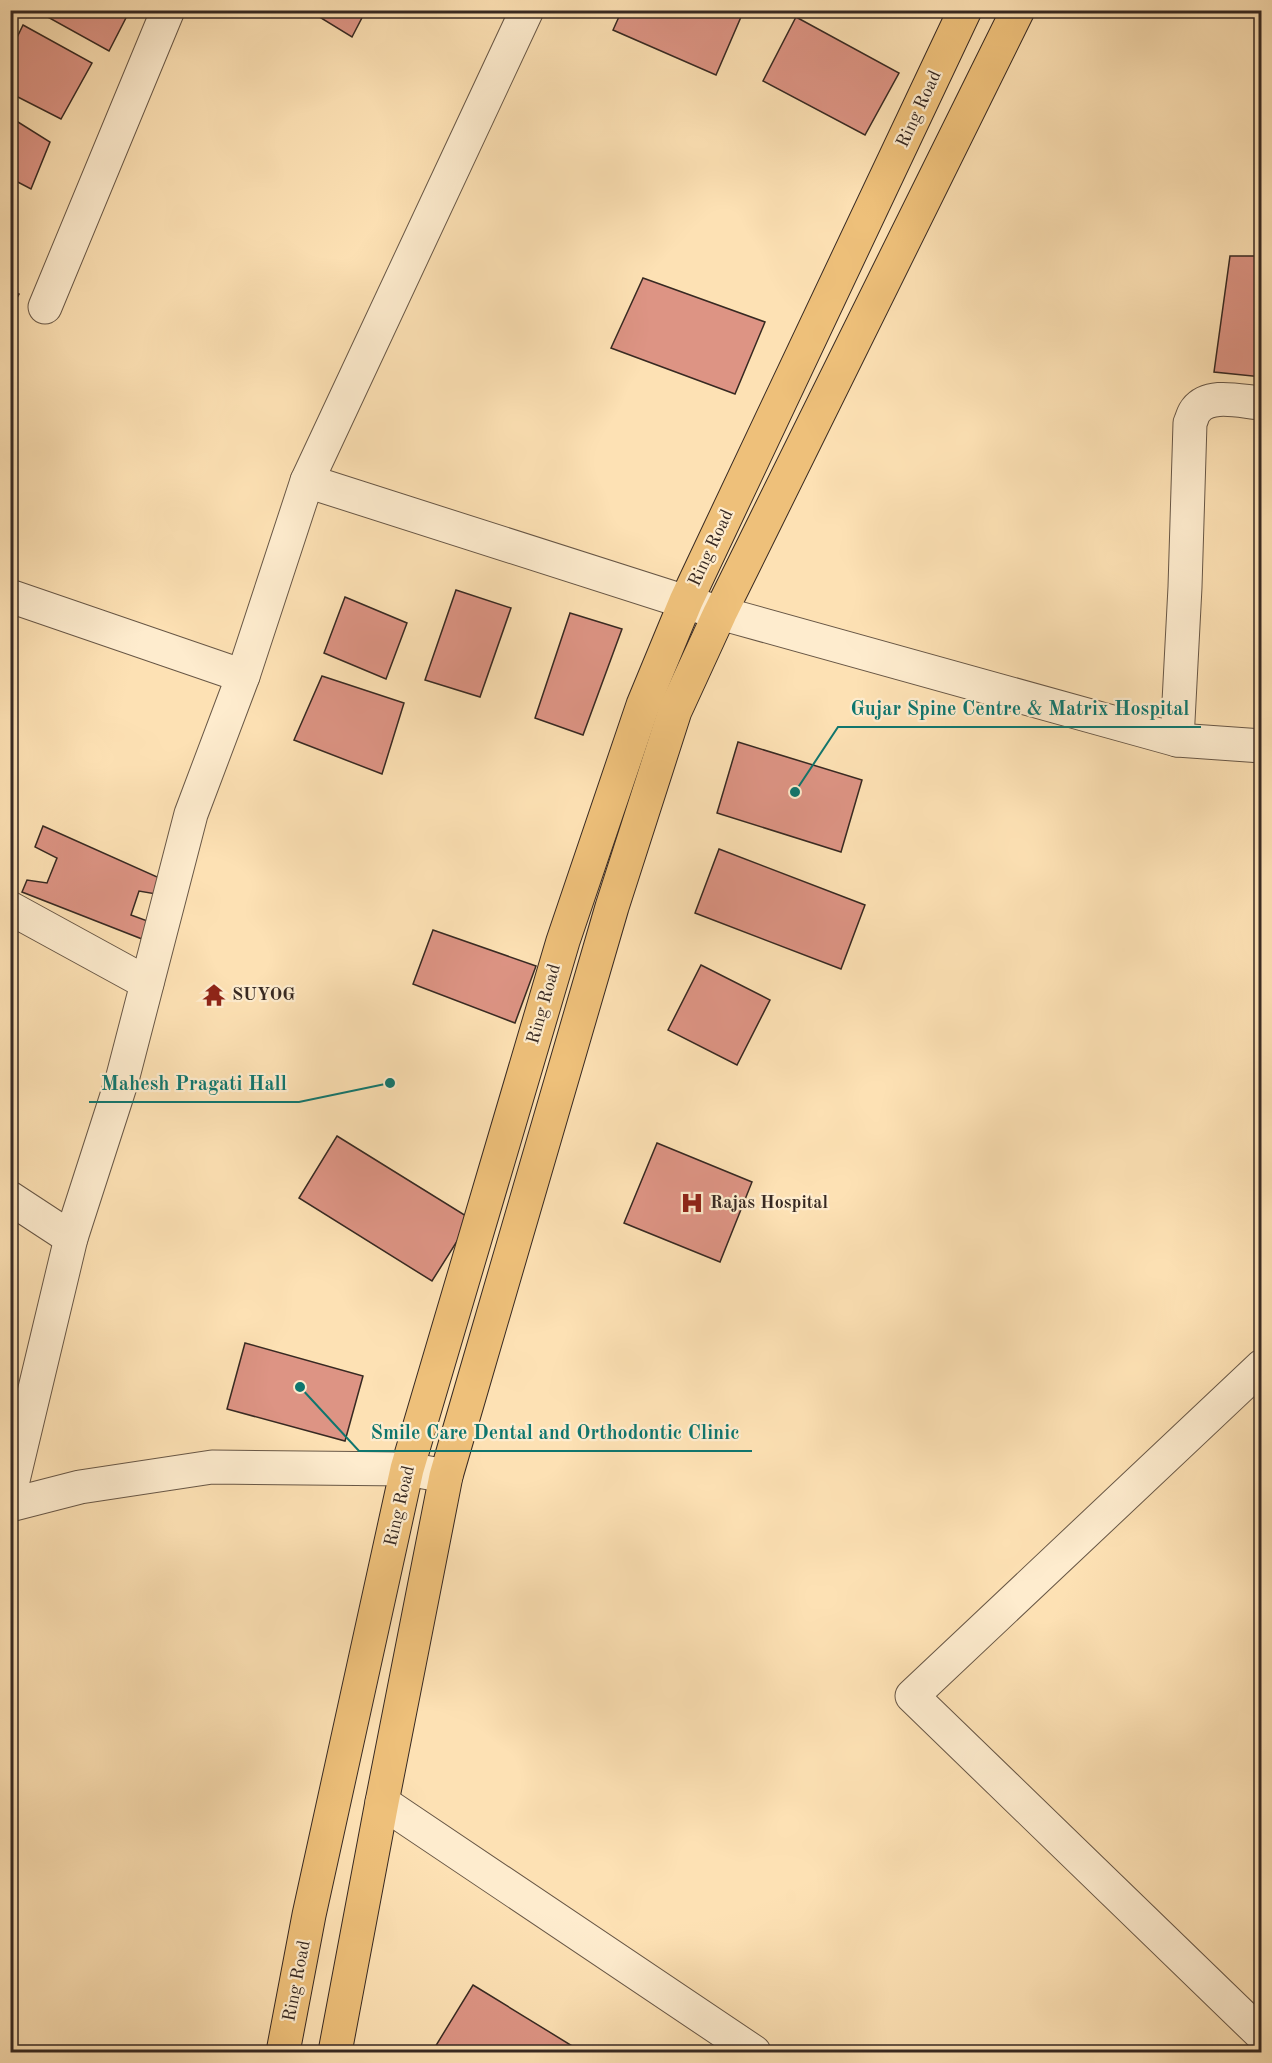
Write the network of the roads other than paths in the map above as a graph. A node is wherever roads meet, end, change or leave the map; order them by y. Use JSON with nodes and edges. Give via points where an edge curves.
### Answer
{"nodes":[{"id":1,"x":168,"y":10,"type":"edge"},
{"id":2,"x":965,"y":10,"type":"edge"},
{"id":3,"x":1018,"y":10,"type":"edge"},
{"id":4,"x":516,"y":14,"type":"edge"},
{"id":5,"x":45,"y":307,"type":"dead end"},
{"id":6,"x":1262,"y":403,"type":"edge"},
{"id":7,"x":307,"y":481,"type":"junction"},
{"id":8,"x":10,"y":596,"type":"edge"},
{"id":9,"x":686,"y":601,"type":"junction"},
{"id":10,"x":720,"y":613,"type":"junction"},
{"id":11,"x":243,"y":676,"type":"junction"},
{"id":12,"x":1177,"y":740,"type":"junction"},
{"id":13,"x":1262,"y":746,"type":"edge"},
{"id":14,"x":10,"y":908,"type":"edge"},
{"id":15,"x":147,"y":983,"type":"junction"},
{"id":16,"x":10,"y":1198,"type":"edge"},
{"id":17,"x":71,"y":1238,"type":"junction"},
{"id":18,"x":1262,"y":1365,"type":"edge"},
{"id":19,"x":407,"y":1469,"type":"junction"},
{"id":20,"x":446,"y":1476,"type":"junction"},
{"id":21,"x":10,"y":1493,"type":"edge"},
{"id":22,"x":10,"y":1505,"type":"edge"},
{"id":23,"x":382,"y":1802,"type":"junction"},
{"id":24,"x":1262,"y":2035,"type":"edge"},
{"id":25,"x":283,"y":2052,"type":"edge"},
{"id":26,"x":335,"y":2052,"type":"edge"},
{"id":27,"x":754,"y":2052,"type":"edge"}],
"edges":[{"from":1,"to":5,"type":"street"},
{"from":2,"to":9,"type":"main road","name":"Ring Road"},
{"from":3,"to":10,"type":"main road"},
{"from":4,"to":7,"type":"street"},
{"from":6,"to":12,"type":"street","via":[[1206,402],[1196,410],[1190,423]]},
{"from":7,"to":9,"type":"street"},
{"from":7,"to":11,"type":"street"},
{"from":8,"to":11,"type":"street"},
{"from":9,"to":10,"type":"street"},
{"from":9,"to":19,"type":"main road","name":"Ring Road","via":[[644,705],[563,941]]},
{"from":10,"to":12,"type":"street"},
{"from":10,"to":20,"type":"main road","via":[[675,711],[616,896]]},
{"from":11,"to":15,"type":"street","via":[[191,814]]},
{"from":12,"to":13,"type":"street"},
{"from":14,"to":15,"type":"street"},
{"from":15,"to":17,"type":"street","via":[[122,1080]]},
{"from":16,"to":17,"type":"street"},
{"from":17,"to":21,"type":"street"},
{"from":18,"to":24,"type":"street","via":[[912,1696]]},
{"from":19,"to":20,"type":"street"},
{"from":19,"to":22,"type":"street","via":[[212,1467],[80,1487]]},
{"from":19,"to":25,"type":"main road","name":"Ring Road","via":[[309,1915]]},
{"from":20,"to":23,"type":"main road"},
{"from":23,"to":26,"type":"main road"},
{"from":23,"to":27,"type":"street"}]}
